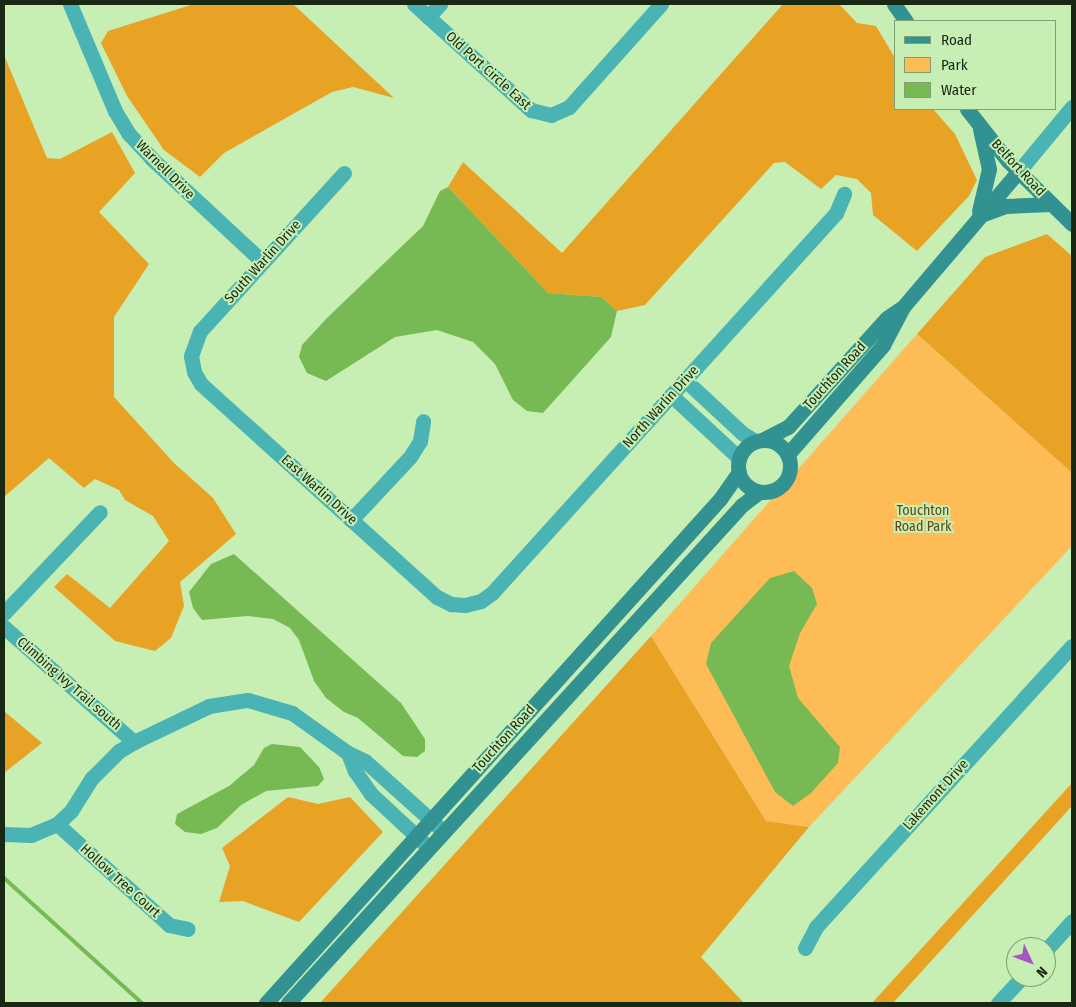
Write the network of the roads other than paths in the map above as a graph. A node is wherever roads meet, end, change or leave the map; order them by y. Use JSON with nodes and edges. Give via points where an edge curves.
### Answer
{"nodes":[{"id":1,"x":70,"y":4,"type":"edge"},
{"id":2,"x":414,"y":4,"type":"edge"},
{"id":3,"x":440,"y":4,"type":"edge"},
{"id":4,"x":661,"y":4,"type":"edge"},
{"id":5,"x":894,"y":4,"type":"edge"},
{"id":6,"x":428,"y":17,"type":"junction"},
{"id":7,"x":905,"y":20,"type":"edge"},
{"id":8,"x":1072,"y":107,"type":"edge"},
{"id":9,"x":968,"y":110,"type":"edge"},
{"id":10,"x":978,"y":124,"type":"junction"},
{"id":11,"x":1018,"y":172,"type":"junction"},
{"id":12,"x":344,"y":173,"type":"dead end"},
{"id":13,"x":844,"y":194,"type":"dead end"},
{"id":14,"x":1051,"y":204,"type":"junction"},
{"id":15,"x":977,"y":217,"type":"junction"},
{"id":16,"x":1072,"y":224,"type":"edge"},
{"id":17,"x":263,"y":262,"type":"junction"},
{"id":18,"x":903,"y":307,"type":"junction"},
{"id":19,"x":192,"y":356,"type":"joint"},
{"id":20,"x":685,"y":380,"type":"junction"},
{"id":21,"x":671,"y":395,"type":"junction"},
{"id":22,"x":719,"y":412,"type":"junction"},
{"id":23,"x":423,"y":421,"type":"dead end"},
{"id":24,"x":706,"y":428,"type":"junction"},
{"id":25,"x":759,"y":440,"type":"junction"},
{"id":26,"x":788,"y":454,"type":"junction"},
{"id":27,"x":739,"y":465,"type":"junction"},
{"id":28,"x":759,"y":492,"type":"junction"},
{"id":29,"x":100,"y":512,"type":"dead end"},
{"id":30,"x":351,"y":520,"type":"junction"},
{"id":31,"x":465,"y":605,"type":"joint"},
{"id":32,"x":4,"y":613,"type":"edge"},
{"id":33,"x":4,"y":627,"type":"edge"},
{"id":34,"x":1072,"y":646,"type":"edge"},
{"id":35,"x":134,"y":742,"type":"junction"},
{"id":36,"x":348,"y":753,"type":"junction"},
{"id":37,"x":385,"y":778,"type":"junction"},
{"id":38,"x":371,"y":794,"type":"junction"},
{"id":39,"x":431,"y":820,"type":"junction"},
{"id":40,"x":57,"y":824,"type":"junction"},
{"id":41,"x":443,"y":831,"type":"junction"},
{"id":42,"x":4,"y":834,"type":"edge"},
{"id":43,"x":416,"y":836,"type":"junction"},
{"id":44,"x":428,"y":847,"type":"junction"},
{"id":45,"x":1072,"y":921,"type":"edge"},
{"id":46,"x":188,"y":929,"type":"dead end"},
{"id":47,"x":1056,"y":939,"type":"edge"},
{"id":48,"x":806,"y":948,"type":"dead end"},
{"id":49,"x":1014,"y":987,"type":"edge"},
{"id":50,"x":1002,"y":1001,"type":"edge"},
{"id":51,"x":266,"y":1003,"type":"edge"},
{"id":52,"x":288,"y":1003,"type":"edge"}],
"edges":[{"from":1,"to":17,"type":"street","name":"Warnell Drive","via":[[115,111],[129,134]]},
{"from":2,"to":6,"type":"street","name":"Old Port Circle East"},
{"from":3,"to":6,"type":"street"},
{"from":4,"to":6,"type":"street","name":"Old Port Circle East","via":[[569,107],[551,116],[531,110]]},
{"from":5,"to":7,"type":"street"},
{"from":8,"to":11,"type":"street"},
{"from":9,"to":10,"type":"street","name":"Belfort Road"},
{"from":10,"to":11,"type":"street","name":"Belfort Road"},
{"from":10,"to":15,"type":"street","via":[[989,169],[988,185]]},
{"from":11,"to":14,"type":"street","name":"Belfort Road"},
{"from":11,"to":15,"type":"street","name":"Touchton Road"},
{"from":12,"to":17,"type":"street","name":"South Warlin Drive"},
{"from":13,"to":20,"type":"street","name":"North Warlin Drive","via":[[836,213]]},
{"from":14,"to":15,"type":"street","via":[[1006,206]]},
{"from":14,"to":16,"type":"street","name":"Belfort Road"},
{"from":15,"to":18,"type":"street","name":"Touchton Road"},
{"from":17,"to":19,"type":"street","name":"South Warlin Drive","via":[[200,331]]},
{"from":18,"to":25,"type":"street","name":"Touchton Road","via":[[887,318],[788,426]]},
{"from":18,"to":26,"type":"street","name":"Touchton Road","via":[[884,345]]},
{"from":19,"to":30,"type":"street","name":"East Warlin Drive","via":[[194,372],[201,384]]},
{"from":20,"to":21,"type":"street","name":"North Warlin Drive"},
{"from":20,"to":22,"type":"street"},
{"from":21,"to":24,"type":"street"},
{"from":21,"to":31,"type":"street","name":"North Warlin Drive","via":[[492,593],[481,601]]},
{"from":22,"to":24,"type":"street"},
{"from":22,"to":25,"type":"street"},
{"from":23,"to":30,"type":"street","via":[[420,441],[410,457]]},
{"from":24,"to":27,"type":"street"},
{"from":25,"to":26,"type":"street","via":[[778,443]]},
{"from":25,"to":27,"type":"street","name":"Touchton Road","via":[[745,448]]},
{"from":26,"to":28,"type":"street","name":"Touchton Road","via":[[790,473],[785,482],[769,492]]},
{"from":27,"to":28,"type":"street","via":[[750,488]]},
{"from":27,"to":39,"type":"street","name":"Touchton Road","via":[[714,506]]},
{"from":28,"to":41,"type":"street","name":"Touchton Road","via":[[742,505]]},
{"from":29,"to":32,"type":"street"},
{"from":30,"to":31,"type":"street","name":"East Warlin Drive","via":[[437,597],[451,604]]},
{"from":33,"to":35,"type":"street","name":"Climbing Ivy Trail south"},
{"from":34,"to":48,"type":"street","name":"Lakemont Drive","via":[[816,927]]},
{"from":35,"to":36,"type":"street","via":[[209,706],[248,700],[292,713]]},
{"from":35,"to":40,"type":"street","via":[[119,751],[99,772],[71,811]]},
{"from":36,"to":37,"type":"street","via":[[365,761]]},
{"from":36,"to":38,"type":"street","via":[[355,771]]},
{"from":37,"to":38,"type":"street"},
{"from":37,"to":39,"type":"street"},
{"from":38,"to":43,"type":"street"},
{"from":39,"to":41,"type":"street"},
{"from":39,"to":43,"type":"street","name":"Touchton Road"},
{"from":40,"to":42,"type":"street","via":[[30,835]]},
{"from":40,"to":46,"type":"street","name":"Hollow Tree Court","via":[[169,925]]},
{"from":41,"to":44,"type":"street","name":"Touchton Road"},
{"from":43,"to":44,"type":"street"},
{"from":43,"to":51,"type":"street","name":"Touchton Road"},
{"from":44,"to":52,"type":"street","name":"Touchton Road"},
{"from":45,"to":47,"type":"street"},
{"from":49,"to":50,"type":"street"}]}
